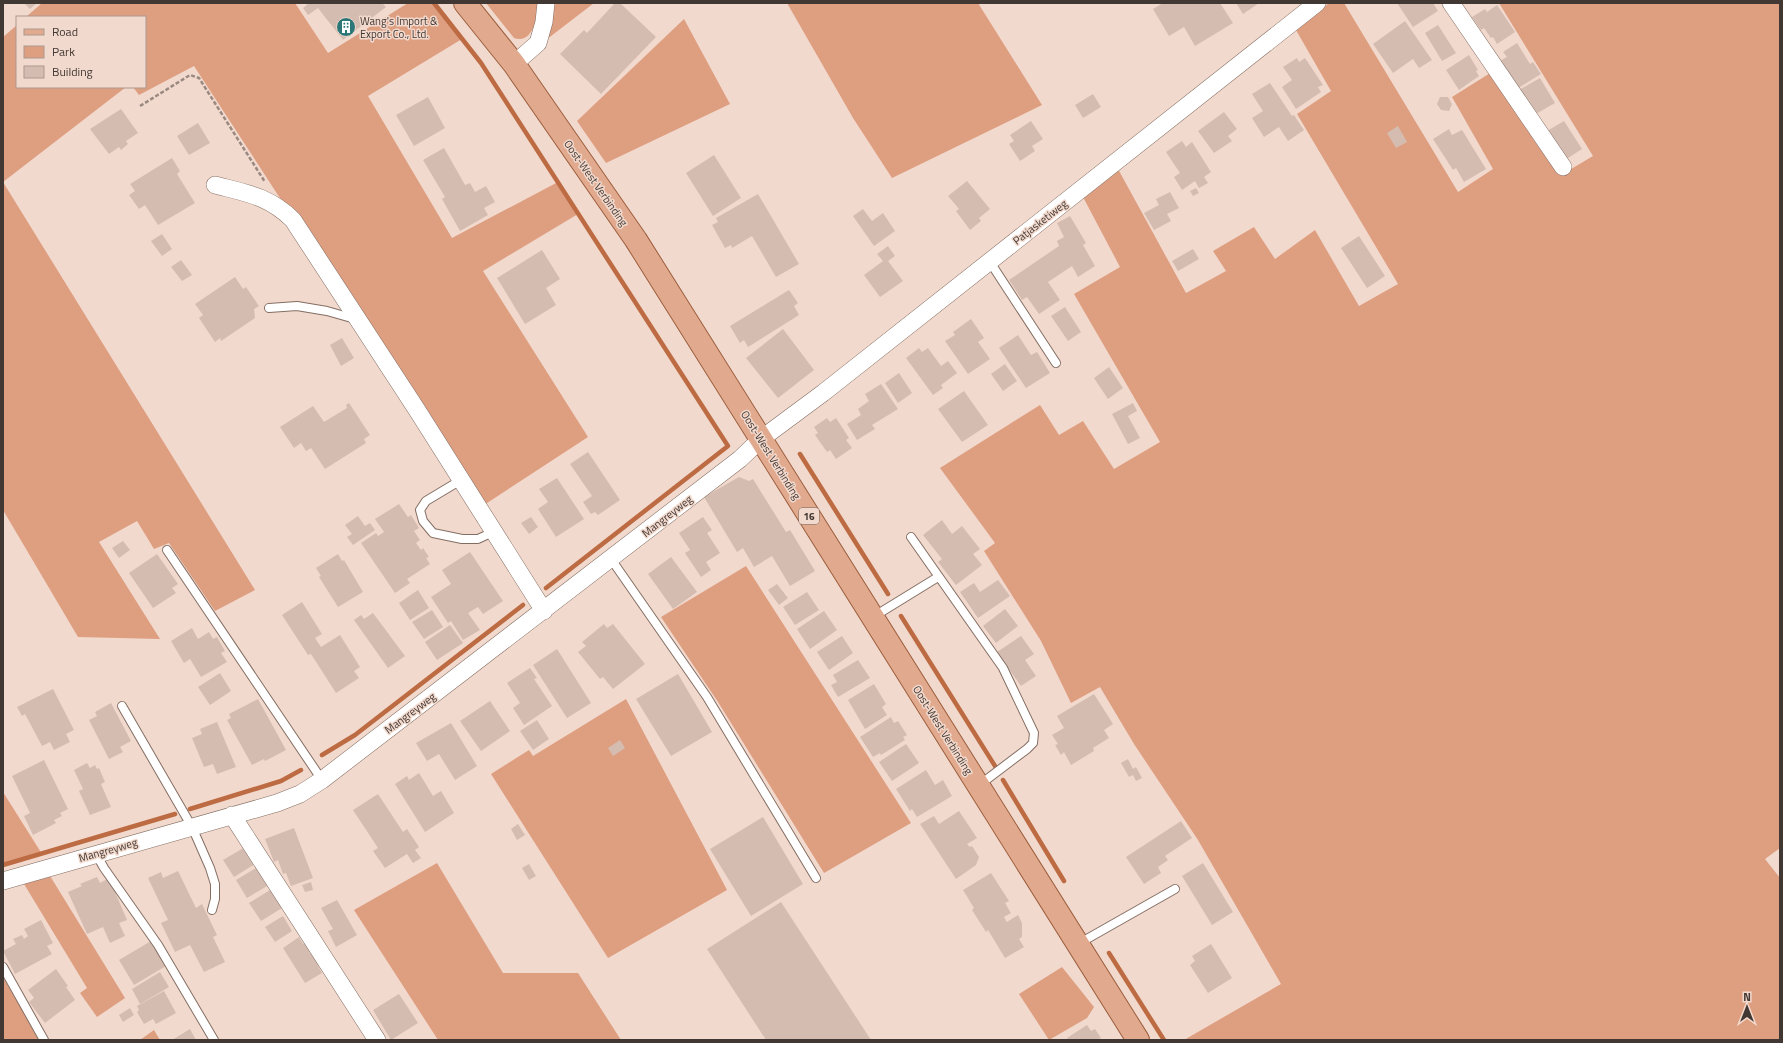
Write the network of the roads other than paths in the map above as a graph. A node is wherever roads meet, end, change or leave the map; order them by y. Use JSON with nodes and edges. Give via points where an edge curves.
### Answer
{"nodes":[{"id":1,"x":465,"y":3,"type":"edge"},
{"id":2,"x":546,"y":3,"type":"edge"},
{"id":3,"x":1317,"y":3,"type":"edge"},
{"id":4,"x":1452,"y":3,"type":"edge"},
{"id":5,"x":514,"y":64,"type":"junction"},
{"id":6,"x":1563,"y":167,"type":"dead end"},
{"id":7,"x":215,"y":185,"type":"dead end"},
{"id":8,"x":990,"y":262,"type":"junction"},
{"id":9,"x":269,"y":308,"type":"dead end"},
{"id":10,"x":358,"y":320,"type":"junction"},
{"id":11,"x":1056,"y":363,"type":"dead end"},
{"id":12,"x":761,"y":440,"type":"junction"},
{"id":13,"x":461,"y":480,"type":"junction"},
{"id":14,"x":493,"y":532,"type":"junction"},
{"id":15,"x":911,"y":537,"type":"dead end"},
{"id":16,"x":167,"y":550,"type":"dead end"},
{"id":17,"x":611,"y":560,"type":"junction"},
{"id":18,"x":938,"y":577,"type":"junction"},
{"id":19,"x":544,"y":611,"type":"junction"},
{"id":20,"x":872,"y":617,"type":"junction"},
{"id":21,"x":122,"y":706,"type":"dead end"},
{"id":22,"x":322,"y":780,"type":"junction"},
{"id":23,"x":978,"y":786,"type":"junction"},
{"id":24,"x":232,"y":815,"type":"junction"},
{"id":25,"x":192,"y":827,"type":"junction"},
{"id":26,"x":96,"y":854,"type":"junction"},
{"id":27,"x":816,"y":878,"type":"dead end"},
{"id":28,"x":3,"y":881,"type":"edge"},
{"id":29,"x":1175,"y":889,"type":"dead end"},
{"id":30,"x":212,"y":910,"type":"dead end"},
{"id":31,"x":1077,"y":944,"type":"junction"},
{"id":32,"x":3,"y":967,"type":"edge"},
{"id":33,"x":44,"y":1040,"type":"edge"},
{"id":34,"x":214,"y":1040,"type":"edge"},
{"id":35,"x":377,"y":1040,"type":"edge"},
{"id":36,"x":1138,"y":1040,"type":"edge"}],
"edges":[{"from":1,"to":5,"type":"main road","name":"Oost-West Verbinding","number":"16"},
{"from":2,"to":5,"type":"street","via":[[538,44]]},
{"from":3,"to":8,"type":"street","name":"Patjasketiweg"},
{"from":4,"to":6,"type":"street"},
{"from":5,"to":12,"type":"main road","name":"Oost-West Verbinding","number":"16","via":[[636,240]]},
{"from":7,"to":10,"type":"street","via":[[262,198],[293,220]]},
{"from":8,"to":11,"type":"lane"},
{"from":8,"to":12,"type":"street","name":"Patjasketiweg"},
{"from":9,"to":10,"type":"lane","via":[[297,306]]},
{"from":10,"to":13,"type":"street"},
{"from":12,"to":17,"type":"street","name":"Mangreyweg"},
{"from":12,"to":20,"type":"main road","name":"Oost-West Verbinding","number":"16"},
{"from":13,"to":14,"type":"street"},
{"from":13,"to":14,"type":"lane","via":[[426,501],[420,510],[422,521],[433,533],[444,536],[478,539]]},
{"from":14,"to":19,"type":"street"},
{"from":15,"to":18,"type":"lane"},
{"from":16,"to":22,"type":"lane"},
{"from":17,"to":19,"type":"street","name":"Mangreyweg"},
{"from":17,"to":27,"type":"lane","via":[[707,697]]},
{"from":18,"to":20,"type":"lane"},
{"from":18,"to":23,"type":"lane","via":[[1003,668],[1034,733],[1033,743],[1027,749]]},
{"from":19,"to":22,"type":"street","name":"Mangreyweg"},
{"from":20,"to":23,"type":"main road","name":"Oost-West Verbinding","number":"16"},
{"from":21,"to":25,"type":"lane"},
{"from":22,"to":24,"type":"street","name":"Mangreyweg","via":[[300,794]]},
{"from":23,"to":31,"type":"main road","name":"Oost-West Verbinding","number":"16"},
{"from":24,"to":25,"type":"street","name":"Mangreyweg"},
{"from":24,"to":35,"type":"street"},
{"from":25,"to":26,"type":"street","name":"Mangreyweg"},
{"from":25,"to":30,"type":"lane","via":[[215,884]]},
{"from":26,"to":28,"type":"street","name":"Mangreyweg"},
{"from":26,"to":34,"type":"lane","via":[[158,945]]},
{"from":29,"to":31,"type":"lane"},
{"from":31,"to":36,"type":"main road","name":"Oost-West Verbinding","number":"16"},
{"from":32,"to":33,"type":"lane"}]}
